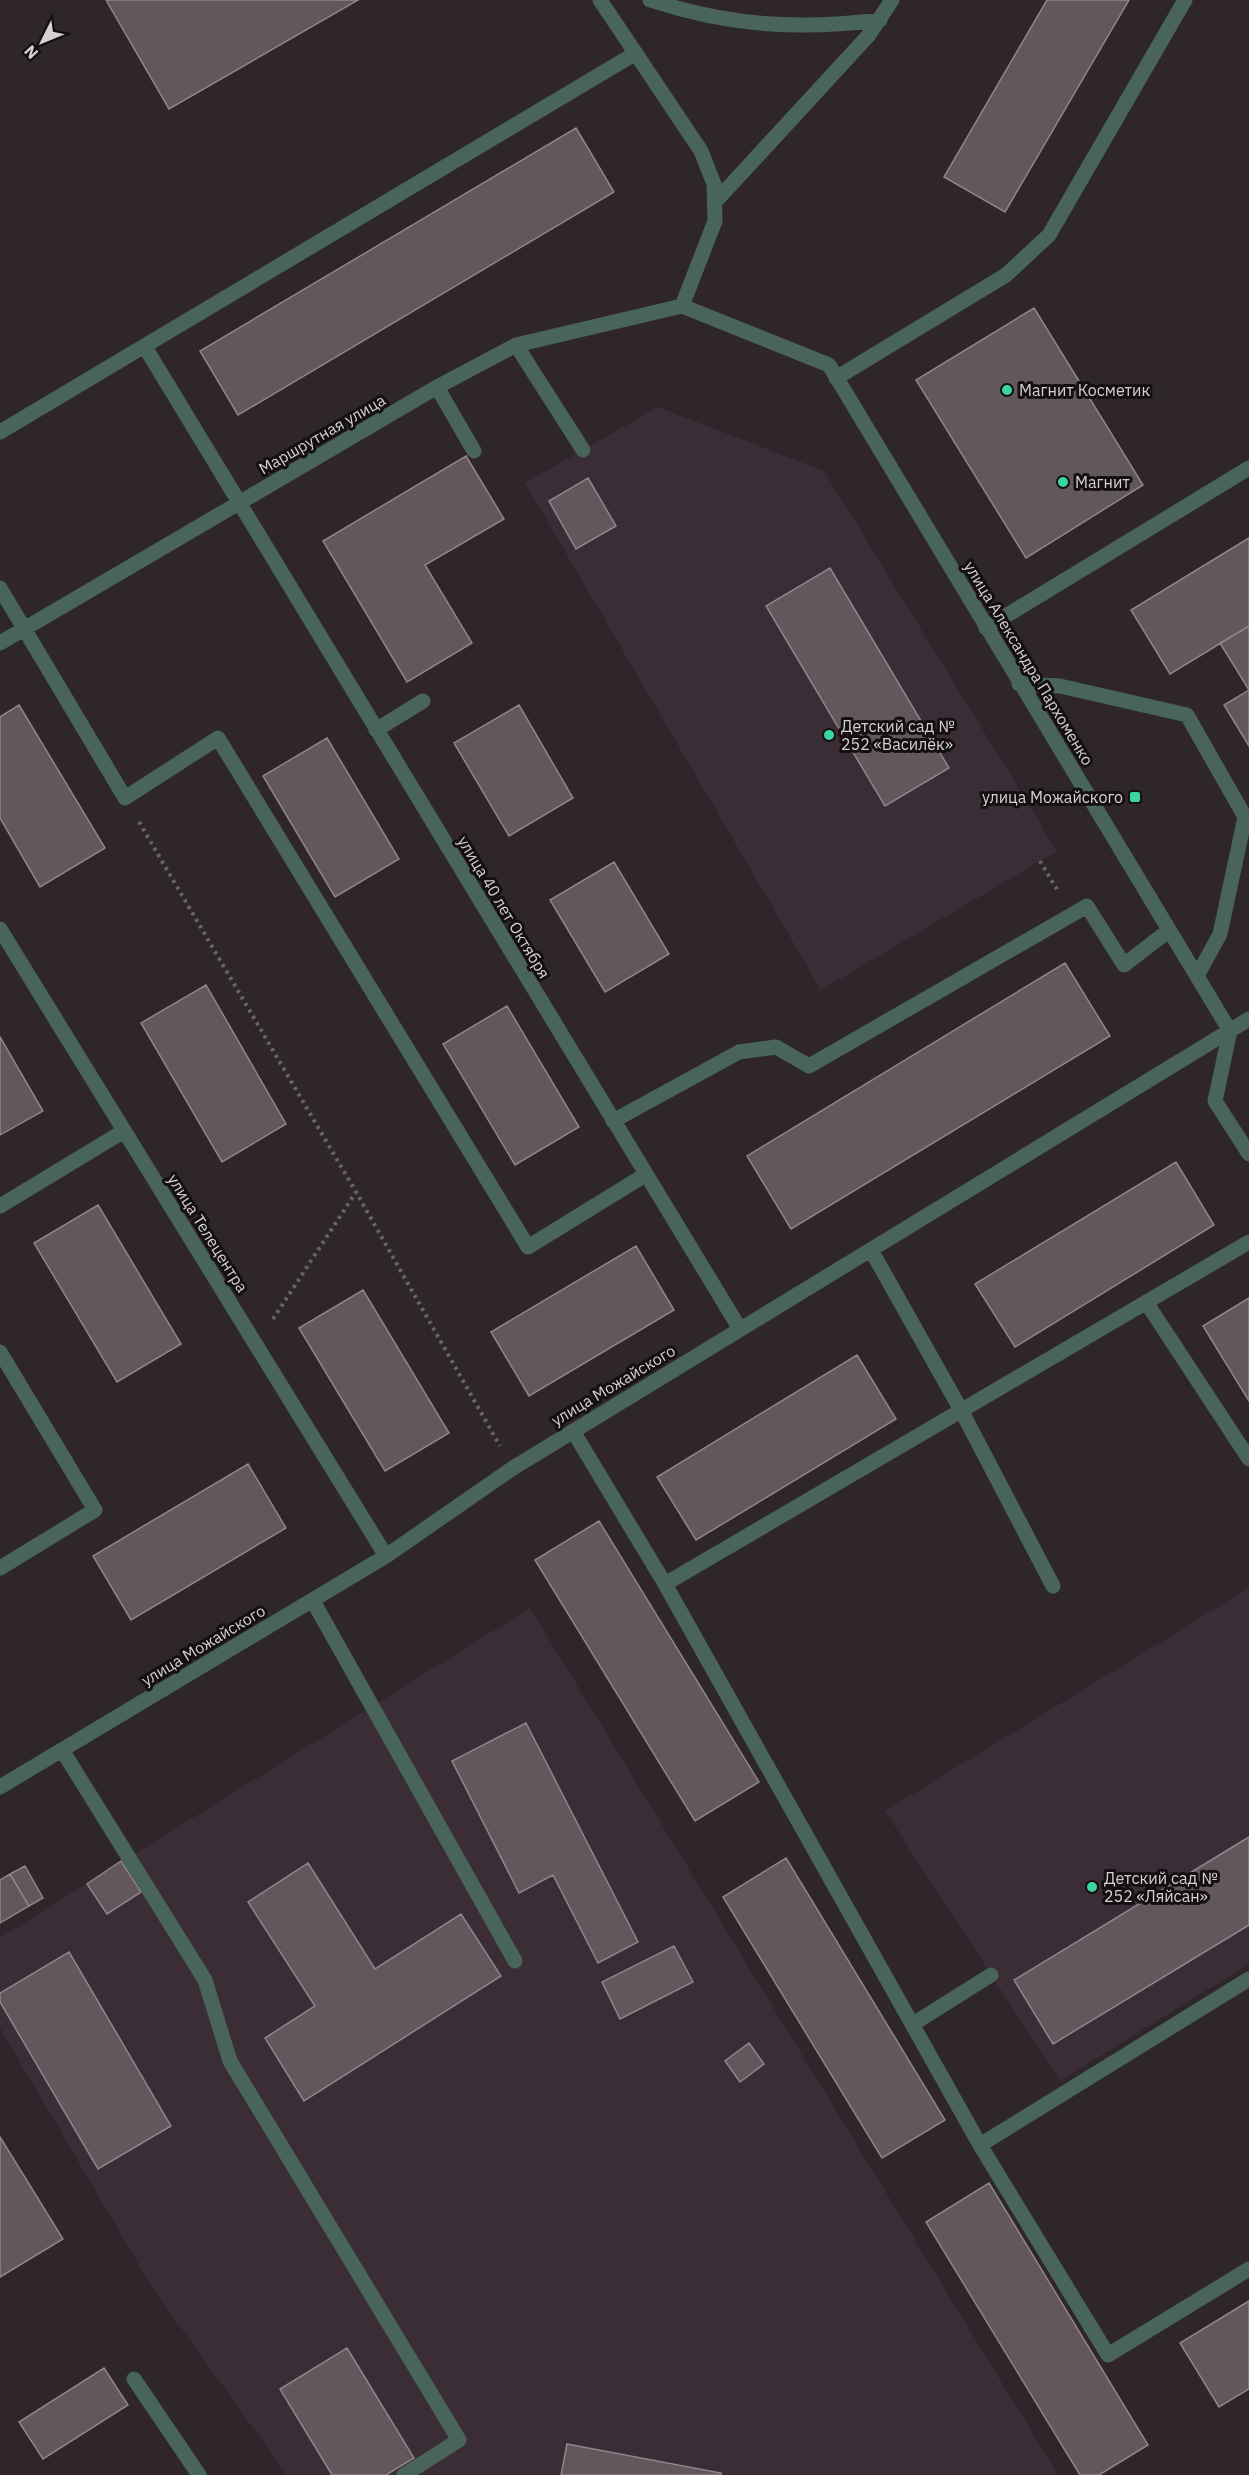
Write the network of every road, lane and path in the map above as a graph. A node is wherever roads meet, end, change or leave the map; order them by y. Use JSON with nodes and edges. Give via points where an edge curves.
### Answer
{"nodes":[{"id":1,"x":600,"y":0,"type":"edge"},
{"id":2,"x":650,"y":0,"type":"edge"},
{"id":3,"x":892,"y":0,"type":"edge"},
{"id":4,"x":1185,"y":0,"type":"edge"},
{"id":5,"x":880,"y":20,"type":"junction"},
{"id":6,"x":636,"y":53,"type":"junction"},
{"id":7,"x":716,"y":201,"type":"junction"},
{"id":8,"x":682,"y":306,"type":"junction"},
{"id":9,"x":516,"y":345,"type":"junction"},
{"id":10,"x":145,"y":347,"type":"junction"},
{"id":11,"x":836,"y":378,"type":"junction"},
{"id":12,"x":437,"y":387,"type":"junction"},
{"id":13,"x":0,"y":432,"type":"edge"},
{"id":14,"x":583,"y":450,"type":"dead end"},
{"id":15,"x":474,"y":451,"type":"dead end"},
{"id":16,"x":1249,"y":468,"type":"edge"},
{"id":17,"x":239,"y":502,"type":"junction"},
{"id":18,"x":0,"y":588,"type":"edge"},
{"id":19,"x":24,"y":628,"type":"junction"},
{"id":20,"x":986,"y":628,"type":"junction"},
{"id":21,"x":0,"y":643,"type":"edge"},
{"id":22,"x":1019,"y":684,"type":"junction"},
{"id":23,"x":423,"y":701,"type":"dead end"},
{"id":24,"x":376,"y":730,"type":"junction"},
{"id":25,"x":125,"y":798,"type":"junction"},
{"id":26,"x":1040,"y":861,"type":"dead end"},
{"id":27,"x":1072,"y":915,"type":"junction"},
{"id":28,"x":0,"y":929,"type":"edge"},
{"id":29,"x":1168,"y":930,"type":"junction"},
{"id":30,"x":1197,"y":976,"type":"junction"},
{"id":31,"x":1249,"y":1019,"type":"edge"},
{"id":32,"x":1230,"y":1031,"type":"junction"},
{"id":33,"x":613,"y":1121,"type":"junction"},
{"id":34,"x":124,"y":1131,"type":"junction"},
{"id":35,"x":1249,"y":1154,"type":"edge"},
{"id":36,"x":645,"y":1175,"type":"junction"},
{"id":37,"x":356,"y":1192,"type":"junction"},
{"id":38,"x":0,"y":1206,"type":"edge"},
{"id":39,"x":1249,"y":1242,"type":"edge"},
{"id":40,"x":871,"y":1250,"type":"junction"},
{"id":41,"x":1146,"y":1302,"type":"junction"},
{"id":42,"x":740,"y":1329,"type":"junction"},
{"id":43,"x":256,"y":1345,"type":"junction"},
{"id":44,"x":0,"y":1352,"type":"edge"},
{"id":45,"x":961,"y":1410,"type":"junction"},
{"id":46,"x":573,"y":1431,"type":"junction"},
{"id":47,"x":1249,"y":1459,"type":"edge"},
{"id":48,"x":513,"y":1468,"type":"junction"},
{"id":49,"x":386,"y":1556,"type":"junction"},
{"id":50,"x":0,"y":1568,"type":"edge"},
{"id":51,"x":665,"y":1584,"type":"junction"},
{"id":52,"x":1053,"y":1586,"type":"dead end"},
{"id":53,"x":313,"y":1601,"type":"junction"},
{"id":54,"x":62,"y":1750,"type":"junction"},
{"id":55,"x":0,"y":1787,"type":"edge"},
{"id":56,"x":515,"y":1961,"type":"dead end"},
{"id":57,"x":991,"y":1976,"type":"dead end"},
{"id":58,"x":1249,"y":1979,"type":"edge"},
{"id":59,"x":913,"y":2024,"type":"junction"},
{"id":60,"x":980,"y":2145,"type":"junction"},
{"id":61,"x":1249,"y":2269,"type":"edge"},
{"id":62,"x":134,"y":2379,"type":"dead end"},
{"id":63,"x":199,"y":2475,"type":"edge"},
{"id":64,"x":404,"y":2475,"type":"edge"}],
"edges":[{"from":1,"to":6,"type":"street"},
{"from":2,"to":5,"type":"street","via":[[706,16],[772,26]]},
{"from":3,"to":5,"type":"street"},
{"from":4,"to":11,"type":"street","via":[[1049,235],[1006,275]]},
{"from":5,"to":7,"type":"street"},
{"from":6,"to":7,"type":"street","via":[[701,151],[710,168]]},
{"from":6,"to":10,"type":"street"},
{"from":7,"to":8,"type":"street","via":[[715,221]]},
{"from":8,"to":9,"type":"street","name":"Маршрутная улица"},
{"from":8,"to":11,"type":"street","name":"улица Александра Пархоменко","via":[[829,365]]},
{"from":9,"to":12,"type":"street","name":"Маршрутная улица"},
{"from":9,"to":14,"type":"street"},
{"from":10,"to":13,"type":"street"},
{"from":10,"to":17,"type":"street","name":"улица 40 лет Октября"},
{"from":11,"to":20,"type":"street","name":"улица Александра Пархоменко"},
{"from":12,"to":15,"type":"street"},
{"from":12,"to":17,"type":"street","name":"Маршрутная улица"},
{"from":16,"to":20,"type":"street"},
{"from":17,"to":19,"type":"street","name":"Маршрутная улица"},
{"from":17,"to":24,"type":"street","name":"улица 40 лет Октября"},
{"from":18,"to":19,"type":"street"},
{"from":19,"to":21,"type":"street","name":"Маршрутная улица"},
{"from":19,"to":25,"type":"street"},
{"from":20,"to":22,"type":"street","name":"улица Александра Пархоменко"},
{"from":22,"to":29,"type":"street","name":"улица Александра Пархоменко"},
{"from":22,"to":30,"type":"street","via":[[1060,686],[1187,715],[1245,817],[1221,934]]},
{"from":23,"to":24,"type":"street"},
{"from":24,"to":33,"type":"street","name":"улица 40 лет Октября"},
{"from":25,"to":36,"type":"street","via":[[218,738],[528,1247]]},
{"from":25,"to":37,"type":"path"},
{"from":26,"to":27,"type":"path"},
{"from":27,"to":29,"type":"street","via":[[1087,906],[1124,964]]},
{"from":27,"to":33,"type":"street","via":[[809,1066],[776,1047],[739,1052]]},
{"from":28,"to":34,"type":"street","name":"улица Телецентра"},
{"from":29,"to":30,"type":"street","name":"улица Александра Пархоменко"},
{"from":30,"to":32,"type":"street","name":"улица Александра Пархоменко"},
{"from":31,"to":32,"type":"street","name":"улица Можайского"},
{"from":32,"to":35,"type":"street","via":[[1215,1101]]},
{"from":32,"to":40,"type":"street","name":"улица Можайского"},
{"from":33,"to":36,"type":"street","name":"улица 40 лет Октября"},
{"from":34,"to":38,"type":"street"},
{"from":34,"to":43,"type":"street","name":"улица Телецентра"},
{"from":36,"to":42,"type":"street","name":"улица 40 лет Октября"},
{"from":37,"to":43,"type":"path"},
{"from":37,"to":48,"type":"path"},
{"from":39,"to":41,"type":"street"},
{"from":40,"to":42,"type":"street","name":"улица Можайского"},
{"from":40,"to":45,"type":"street"},
{"from":41,"to":45,"type":"street"},
{"from":41,"to":47,"type":"street"},
{"from":42,"to":46,"type":"street","name":"улица Можайского"},
{"from":43,"to":49,"type":"street","name":"улица Телецентра"},
{"from":44,"to":50,"type":"street","via":[[95,1510]]},
{"from":45,"to":51,"type":"street"},
{"from":45,"to":52,"type":"street"},
{"from":46,"to":48,"type":"street","name":"улица Можайского"},
{"from":46,"to":51,"type":"street"},
{"from":48,"to":49,"type":"street","name":"улица Можайского"},
{"from":49,"to":53,"type":"street","name":"улица Можайского"},
{"from":51,"to":59,"type":"street"},
{"from":53,"to":54,"type":"street","name":"улица Можайского"},
{"from":53,"to":56,"type":"street"},
{"from":54,"to":55,"type":"street","name":"улица Можайского"},
{"from":54,"to":64,"type":"street","via":[[205,1980],[230,2061],[459,2440]]},
{"from":57,"to":59,"type":"street"},
{"from":58,"to":60,"type":"street"},
{"from":59,"to":60,"type":"street"},
{"from":60,"to":61,"type":"street","via":[[1108,2355]]},
{"from":62,"to":63,"type":"street"}]}
